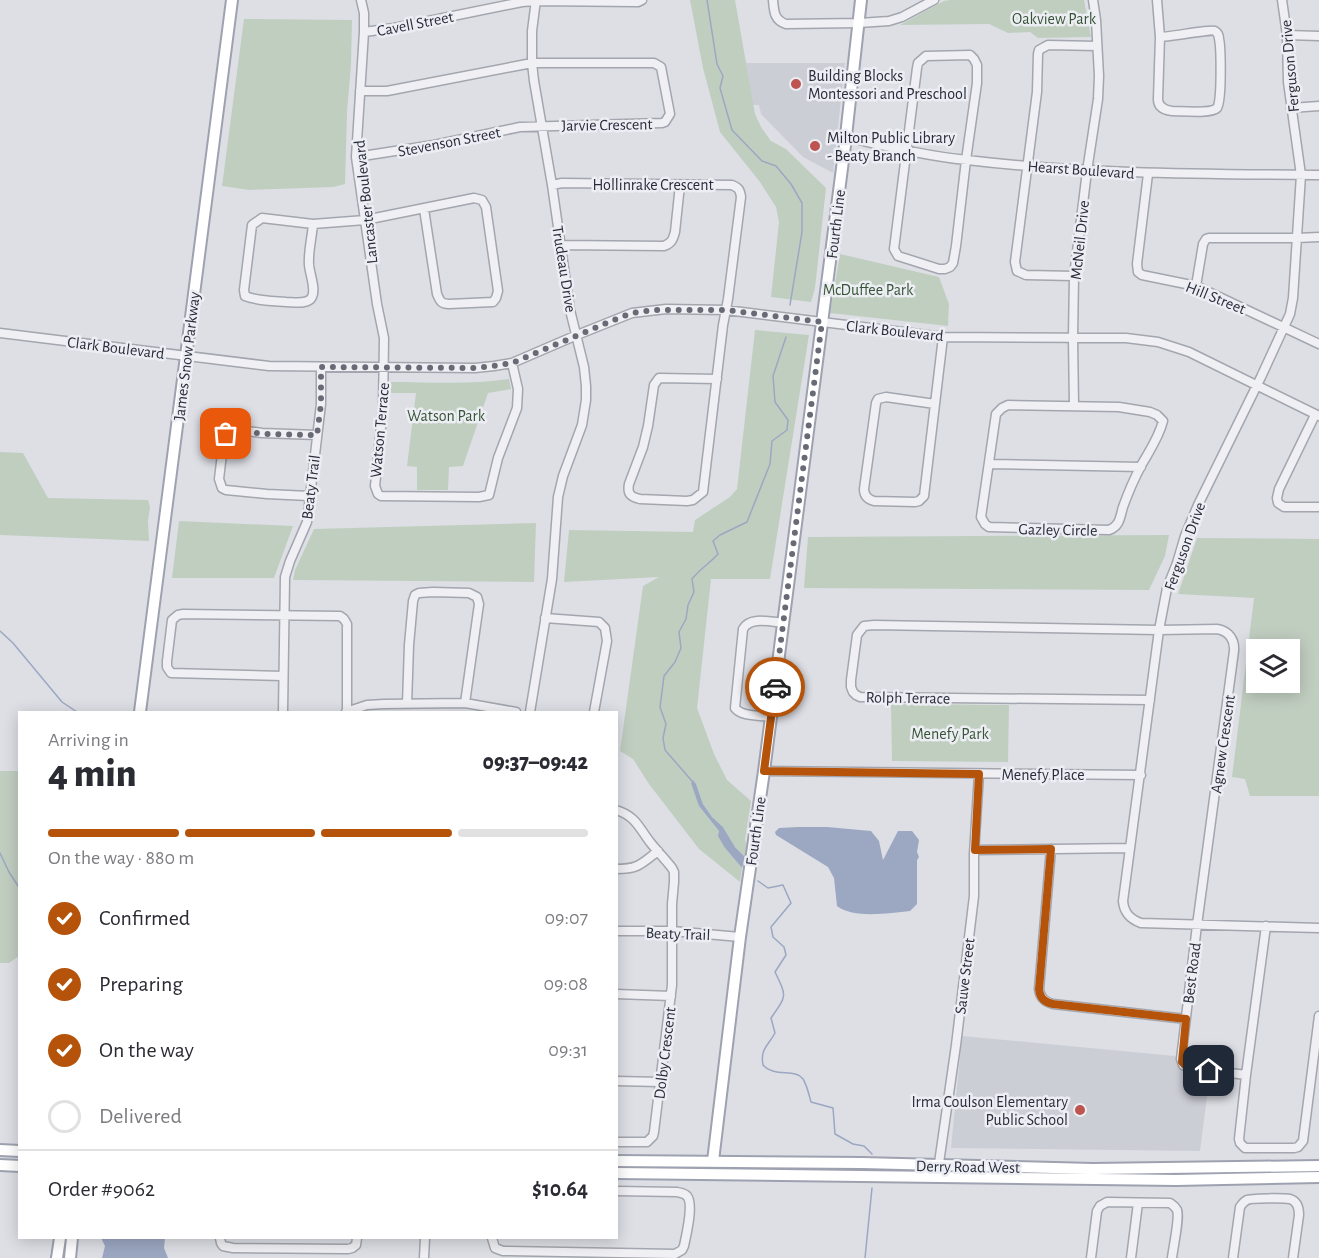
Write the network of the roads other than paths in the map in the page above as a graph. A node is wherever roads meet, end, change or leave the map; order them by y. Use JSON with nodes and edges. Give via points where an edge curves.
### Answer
{"nodes":[{"id":1,"x":232,"y":0,"type":"edge"},
{"id":2,"x":361,"y":0,"type":"edge"},
{"id":3,"x":536,"y":0,"type":"edge"},
{"id":4,"x":642,"y":0,"type":"edge"},
{"id":5,"x":773,"y":0,"type":"edge"},
{"id":6,"x":861,"y":0,"type":"edge"},
{"id":7,"x":934,"y":0,"type":"edge"},
{"id":8,"x":1094,"y":0,"type":"edge"},
{"id":9,"x":1157,"y":0,"type":"edge"},
{"id":10,"x":1282,"y":0,"type":"edge"},
{"id":11,"x":858,"y":23,"type":"junction"},
{"id":12,"x":364,"y":32,"type":"junction"},
{"id":13,"x":1287,"y":35,"type":"junction"},
{"id":14,"x":1319,"y":36,"type":"edge"},
{"id":15,"x":1160,"y":37,"type":"junction"},
{"id":16,"x":1098,"y":46,"type":"junction"},
{"id":17,"x":532,"y":63,"type":"junction"},
{"id":18,"x":360,"y":92,"type":"junction"},
{"id":19,"x":1319,"y":106,"type":"edge"},
{"id":20,"x":1291,"y":108,"type":"junction"},
{"id":21,"x":542,"y":126,"type":"junction"},
{"id":22,"x":846,"y":137,"type":"junction"},
{"id":23,"x":907,"y":150,"type":"junction"},
{"id":24,"x":356,"y":157,"type":"junction"},
{"id":25,"x":966,"y":160,"type":"junction"},
{"id":26,"x":1028,"y":166,"type":"junction"},
{"id":27,"x":1087,"y":171,"type":"junction"},
{"id":28,"x":1148,"y":174,"type":"junction"},
{"id":29,"x":1301,"y":175,"type":"junction"},
{"id":30,"x":1319,"y":175,"type":"edge"},
{"id":31,"x":552,"y":184,"type":"junction"},
{"id":32,"x":680,"y":185,"type":"junction"},
{"id":33,"x":424,"y":209,"type":"junction"},
{"id":34,"x":365,"y":220,"type":"junction"},
{"id":35,"x":314,"y":224,"type":"junction"},
{"id":36,"x":1319,"y":237,"type":"edge"},
{"id":37,"x":1297,"y":238,"type":"junction"},
{"id":38,"x":560,"y":244,"type":"junction"},
{"id":39,"x":1074,"y":276,"type":"junction"},
{"id":40,"x":1196,"y":286,"type":"junction"},
{"id":41,"x":726,"y":310,"type":"junction"},
{"id":42,"x":822,"y":322,"type":"junction"},
{"id":43,"x":1284,"y":327,"type":"junction"},
{"id":44,"x":0,"y":333,"type":"edge"},
{"id":45,"x":577,"y":335,"type":"junction"},
{"id":46,"x":943,"y":336,"type":"junction"},
{"id":47,"x":1073,"y":338,"type":"junction"},
{"id":48,"x":1319,"y":344,"type":"edge"},
{"id":49,"x":186,"y":356,"type":"junction"},
{"id":50,"x":512,"y":363,"type":"junction"},
{"id":51,"x":321,"y":367,"type":"junction"},
{"id":52,"x":384,"y":367,"type":"junction"},
{"id":53,"x":717,"y":379,"type":"junction"},
{"id":54,"x":1257,"y":386,"type":"junction"},
{"id":55,"x":935,"y":404,"type":"junction"},
{"id":56,"x":1074,"y":406,"type":"junction"},
{"id":57,"x":1317,"y":415,"type":"edge"},
{"id":58,"x":317,"y":435,"type":"junction"},
{"id":59,"x":989,"y":464,"type":"junction"},
{"id":60,"x":1141,"y":467,"type":"junction"},
{"id":61,"x":309,"y":496,"type":"junction"},
{"id":62,"x":1319,"y":507,"type":"edge"},
{"id":63,"x":284,"y":616,"type":"junction"},
{"id":64,"x":545,"y":618,"type":"junction"},
{"id":65,"x":784,"y":623,"type":"junction"},
{"id":66,"x":1159,"y":630,"type":"junction"},
{"id":67,"x":283,"y":676,"type":"junction"},
{"id":68,"x":1150,"y":700,"type":"junction"},
{"id":69,"x":465,"y":703,"type":"junction"},
{"id":70,"x":407,"y":704,"type":"junction"},
{"id":71,"x":140,"y":711,"type":"edge"},
{"id":72,"x":283,"y":711,"type":"edge"},
{"id":73,"x":346,"y":711,"type":"edge"},
{"id":74,"x":349,"y":711,"type":"edge"},
{"id":75,"x":510,"y":711,"type":"edge"},
{"id":76,"x":530,"y":711,"type":"edge"},
{"id":77,"x":594,"y":711,"type":"edge"},
{"id":78,"x":771,"y":717,"type":"junction"},
{"id":79,"x":764,"y":771,"type":"junction"},
{"id":80,"x":979,"y":774,"type":"junction"},
{"id":81,"x":1141,"y":775,"type":"junction"},
{"id":82,"x":618,"y":811,"type":"edge"},
{"id":83,"x":1130,"y":848,"type":"junction"},
{"id":84,"x":1051,"y":849,"type":"junction"},
{"id":85,"x":975,"y":850,"type":"junction"},
{"id":86,"x":658,"y":851,"type":"junction"},
{"id":87,"x":618,"y":869,"type":"edge"},
{"id":88,"x":1197,"y":925,"type":"junction"},
{"id":89,"x":1266,"y":926,"type":"junction"},
{"id":90,"x":1319,"y":928,"type":"edge"},
{"id":91,"x":618,"y":931,"type":"edge"},
{"id":92,"x":672,"y":931,"type":"junction"},
{"id":93,"x":740,"y":937,"type":"junction"},
{"id":94,"x":618,"y":994,"type":"edge"},
{"id":95,"x":671,"y":996,"type":"junction"},
{"id":96,"x":1319,"y":1016,"type":"edge"},
{"id":97,"x":1186,"y":1019,"type":"junction"},
{"id":98,"x":1246,"y":1075,"type":"junction"},
{"id":99,"x":618,"y":1081,"type":"edge"},
{"id":100,"x":660,"y":1082,"type":"junction"},
{"id":101,"x":618,"y":1142,"type":"edge"},
{"id":102,"x":0,"y":1150,"type":"edge"},
{"id":103,"x":18,"y":1151,"type":"edge"},
{"id":104,"x":618,"y":1161,"type":"edge"},
{"id":105,"x":713,"y":1161,"type":"junction"},
{"id":106,"x":0,"y":1165,"type":"edge"},
{"id":107,"x":18,"y":1166,"type":"edge"},
{"id":108,"x":1319,"y":1166,"type":"edge"},
{"id":109,"x":938,"y":1171,"type":"junction"},
{"id":110,"x":618,"y":1173,"type":"edge"},
{"id":111,"x":1319,"y":1177,"type":"edge"},
{"id":112,"x":618,"y":1191,"type":"edge"},
{"id":113,"x":1138,"y":1203,"type":"junction"},
{"id":114,"x":60,"y":1239,"type":"edge"},
{"id":115,"x":72,"y":1239,"type":"edge"},
{"id":116,"x":220,"y":1239,"type":"edge"},
{"id":117,"x":357,"y":1239,"type":"edge"},
{"id":118,"x":425,"y":1239,"type":"edge"},
{"id":119,"x":492,"y":1239,"type":"edge"},
{"id":120,"x":275,"y":1248,"type":"junction"},
{"id":121,"x":534,"y":1255,"type":"edge"},
{"id":122,"x":57,"y":1258,"type":"edge"},
{"id":123,"x":70,"y":1258,"type":"edge"},
{"id":124,"x":275,"y":1258,"type":"edge"},
{"id":125,"x":424,"y":1258,"type":"edge"},
{"id":126,"x":1091,"y":1258,"type":"edge"},
{"id":127,"x":1131,"y":1258,"type":"edge"},
{"id":128,"x":1172,"y":1258,"type":"edge"},
{"id":129,"x":1233,"y":1258,"type":"edge"},
{"id":130,"x":1293,"y":1258,"type":"edge"}],
"edges":[{"from":1,"to":49,"type":"main road","name":"James Snow Parkway"},
{"from":2,"to":12,"type":"street","name":"Lancaster Boulevard"},
{"from":3,"to":4,"type":"street","name":"Cavell Street"},
{"from":3,"to":12,"type":"street","name":"Cavell Street"},
{"from":3,"to":17,"type":"street","name":"Trudeau Drive"},
{"from":5,"to":11,"type":"street","via":[[775,15],[786,24]]},
{"from":6,"to":11,"type":"main road","name":"Fourth Line"},
{"from":7,"to":11,"type":"street","via":[[902,17]]},
{"from":8,"to":16,"type":"street","name":"McNeil Drive"},
{"from":9,"to":15,"type":"street"},
{"from":10,"to":13,"type":"street","name":"Ferguson Drive"},
{"from":11,"to":22,"type":"main road","name":"Fourth Line"},
{"from":12,"to":18,"type":"street","name":"Lancaster Boulevard"},
{"from":13,"to":14,"type":"street"},
{"from":13,"to":20,"type":"street","name":"Ferguson Drive"},
{"from":15,"to":15,"type":"street","via":[[1160,105],[1172,111],[1216,109],[1220,104],[1220,43],[1216,32]]},
{"from":16,"to":26,"type":"street","via":[[1048,45],[1039,50]]},
{"from":16,"to":27,"type":"street","name":"McNeil Drive","via":[[1098,99]]},
{"from":17,"to":18,"type":"street","via":[[387,91]]},
{"from":17,"to":21,"type":"street","name":"Trudeau Drive"},
{"from":17,"to":21,"type":"street","name":"Jarvie Crescent","via":[[654,63],[661,68],[670,114],[662,123]]},
{"from":18,"to":24,"type":"street","name":"Lancaster Boulevard"},
{"from":19,"to":20,"type":"street"},
{"from":20,"to":29,"type":"street","name":"Ferguson Drive"},
{"from":21,"to":24,"type":"street","name":"Stevenson Street"},
{"from":21,"to":31,"type":"street","name":"Trudeau Drive"},
{"from":22,"to":23,"type":"street","name":"Hearst Boulevard"},
{"from":22,"to":42,"type":"main road","name":"Fourth Line"},
{"from":23,"to":25,"type":"street","name":"Hearst Boulevard"},
{"from":23,"to":25,"type":"street","via":[[918,63],[926,56],[969,56],[977,65],[977,83]]},
{"from":23,"to":25,"type":"street","via":[[894,251],[898,256],[939,269],[953,263]]},
{"from":24,"to":34,"type":"street","name":"Lancaster Boulevard"},
{"from":25,"to":26,"type":"street","name":"Hearst Boulevard"},
{"from":26,"to":27,"type":"street","name":"Hearst Boulevard"},
{"from":26,"to":39,"type":"street","via":[[1017,271],[1026,275]]},
{"from":27,"to":28,"type":"street","name":"Hearst Boulevard"},
{"from":27,"to":39,"type":"street","name":"McNeil Drive"},
{"from":28,"to":29,"type":"street","name":"Hearst Boulevard"},
{"from":28,"to":40,"type":"street","name":"Hill Street","via":[[1138,272]]},
{"from":29,"to":30,"type":"street","name":"Hearst Boulevard"},
{"from":29,"to":37,"type":"street","name":"Ferguson Drive"},
{"from":31,"to":32,"type":"street","name":"Hollinrake Crescent"},
{"from":31,"to":38,"type":"street","name":"Trudeau Drive"},
{"from":32,"to":38,"type":"street","via":[[675,232],[669,244]]},
{"from":32,"to":41,"type":"street","name":"Hollinrake Crescent","via":[[732,185],[740,191]]},
{"from":33,"to":33,"type":"street","via":[[440,300],[444,304],[492,302],[498,288],[482,200],[474,198]]},
{"from":33,"to":34,"type":"street"},
{"from":34,"to":35,"type":"street"},
{"from":34,"to":52,"type":"street","name":"Lancaster Boulevard","via":[[384,338]]},
{"from":35,"to":35,"type":"street","via":[[262,218],[255,222],[245,296],[275,302],[310,301],[313,288],[309,257]]},
{"from":36,"to":37,"type":"street"},
{"from":37,"to":40,"type":"street","via":[[1206,239]]},
{"from":37,"to":43,"type":"street","name":"Ferguson Drive","via":[[1293,298]]},
{"from":38,"to":45,"type":"street","name":"Trudeau Drive"},
{"from":39,"to":47,"type":"street","name":"McNeil Drive"},
{"from":40,"to":43,"type":"street","name":"Hill Street"},
{"from":41,"to":42,"type":"street","name":"Clark Boulevard"},
{"from":41,"to":45,"type":"street","name":"Clark Boulevard","via":[[643,311]]},
{"from":41,"to":53,"type":"street"},
{"from":42,"to":46,"type":"street","name":"Clark Boulevard"},
{"from":42,"to":65,"type":"main road","name":"Fourth Line"},
{"from":43,"to":48,"type":"street","name":"Hill Street"},
{"from":43,"to":54,"type":"street","name":"Ferguson Drive"},
{"from":44,"to":49,"type":"street","name":"Clark Boulevard"},
{"from":45,"to":50,"type":"street","name":"Clark Boulevard"},
{"from":45,"to":64,"type":"street","name":"Trudeau Drive","via":[[586,386],[585,410],[558,497]]},
{"from":46,"to":47,"type":"street","name":"Clark Boulevard"},
{"from":46,"to":55,"type":"street"},
{"from":47,"to":54,"type":"street","name":"Clark Boulevard","via":[[1158,342],[1189,352]]},
{"from":47,"to":56,"type":"street"},
{"from":49,"to":51,"type":"street","name":"Clark Boulevard","via":[[269,366]]},
{"from":49,"to":71,"type":"main road","name":"James Snow Parkway"},
{"from":50,"to":52,"type":"street","name":"Clark Boulevard","via":[[475,368]]},
{"from":50,"to":52,"type":"street","name":"Watson Terrace","via":[[518,389],[517,408],[489,495],[479,497],[378,494],[375,486]]},
{"from":51,"to":52,"type":"street","name":"Clark Boulevard"},
{"from":51,"to":58,"type":"street","name":"Beaty Trail"},
{"from":53,"to":53,"type":"street","via":[[665,377],[654,385],[643,447],[629,484],[634,498],[687,501],[703,492]]},
{"from":54,"to":57,"type":"street","name":"Clark Boulevard"},
{"from":54,"to":66,"type":"street","name":"Ferguson Drive","via":[[1185,536],[1167,588]]},
{"from":55,"to":55,"type":"street","via":[[878,399],[864,489],[869,500],[922,499]]},
{"from":56,"to":59,"type":"street","name":"Gazley Circle","via":[[1002,408],[996,414]]},
{"from":56,"to":60,"type":"street","name":"Gazley Circle","via":[[1119,407],[1157,415],[1162,421],[1161,431]]},
{"from":57,"to":62,"type":"street","via":[[1276,498],[1284,507]]},
{"from":58,"to":61,"type":"street","name":"Beaty Trail"},
{"from":58,"to":61,"type":"street","via":[[240,430],[229,431],[224,438],[219,479],[222,488]]},
{"from":59,"to":60,"type":"street"},
{"from":59,"to":60,"type":"street","name":"Gazley Circle","via":[[981,517],[989,527],[1109,530],[1119,521]]},
{"from":61,"to":63,"type":"street","name":"Beaty Trail","via":[[307,522],[285,577]]},
{"from":63,"to":67,"type":"street","name":"Beaty Trail"},
{"from":63,"to":67,"type":"street","via":[[178,615],[172,620],[167,661],[171,673],[176,674]]},
{"from":63,"to":73,"type":"street","via":[[340,616],[346,621]]},
{"from":64,"to":76,"type":"street","name":"Trudeau Drive"},
{"from":64,"to":77,"type":"street","via":[[599,622],[605,628],[607,641]]},
{"from":65,"to":78,"type":"main road","name":"Fourth Line"},
{"from":65,"to":78,"type":"street","via":[[751,622],[743,631],[735,708],[742,714]]},
{"from":66,"to":68,"type":"street","name":"Ferguson Drive"},
{"from":66,"to":68,"type":"street","name":"Rolph Terrace","via":[[864,626],[857,635],[851,680],[853,692],[860,697]]},
{"from":66,"to":88,"type":"street","name":"Agnew Crescent","via":[[1223,630],[1235,644]]},
{"from":67,"to":72,"type":"street","name":"Beaty Trail"},
{"from":68,"to":81,"type":"street","name":"Ferguson Drive"},
{"from":69,"to":70,"type":"street"},
{"from":69,"to":70,"type":"street","via":[[477,597],[469,593],[433,592],[419,593],[413,600]]},
{"from":69,"to":75,"type":"street"},
{"from":70,"to":74,"type":"street","via":[[368,705]]},
{"from":78,"to":79,"type":"main road","name":"Fourth Line"},
{"from":79,"to":80,"type":"street","name":"Menefy Place"},
{"from":79,"to":93,"type":"main road","name":"Fourth Line"},
{"from":80,"to":81,"type":"street","name":"Menefy Place"},
{"from":80,"to":85,"type":"street","name":"Sauve Street"},
{"from":81,"to":83,"type":"street","name":"Ferguson Drive"},
{"from":82,"to":86,"type":"street","name":"Dolby Crescent","via":[[634,820]]},
{"from":83,"to":84,"type":"street"},
{"from":83,"to":88,"type":"street","name":"Ferguson Drive","via":[[1123,902],[1127,914],[1141,923]]},
{"from":84,"to":85,"type":"street"},
{"from":84,"to":97,"type":"street","via":[[1039,989],[1043,999],[1053,1004]]},
{"from":85,"to":109,"type":"street","name":"Sauve Street","via":[[974,896]]},
{"from":86,"to":87,"type":"street","via":[[636,868]]},
{"from":86,"to":92,"type":"street","name":"Dolby Crescent","via":[[674,872]]},
{"from":88,"to":89,"type":"street","name":"Ferguson Drive"},
{"from":88,"to":97,"type":"street","name":"Best Road"},
{"from":89,"to":90,"type":"street","name":"Ferguson Drive"},
{"from":89,"to":98,"type":"street"},
{"from":91,"to":92,"type":"street","name":"Beaty Trail"},
{"from":92,"to":93,"type":"street","name":"Beaty Trail"},
{"from":92,"to":95,"type":"street","name":"Dolby Crescent"},
{"from":93,"to":105,"type":"main road","name":"Fourth Line"},
{"from":94,"to":95,"type":"street"},
{"from":95,"to":100,"type":"street","name":"Dolby Crescent"},
{"from":96,"to":98,"type":"street","via":[[1303,1141],[1298,1147],[1242,1147],[1239,1139]]},
{"from":97,"to":98,"type":"street","name":"Best Road","via":[[1183,1065]]},
{"from":99,"to":100,"type":"street"},
{"from":100,"to":101,"type":"street","name":"Dolby Crescent","via":[[651,1138],[647,1142]]},
{"from":102,"to":103,"type":"main road"},
{"from":104,"to":105,"type":"main road","name":"Derry Road West"},
{"from":105,"to":109,"type":"main road","name":"Derry Road West","via":[[862,1163]]},
{"from":106,"to":107,"type":"main road"},
{"from":108,"to":109,"type":"main road","name":"Derry Road West"},
{"from":109,"to":110,"type":"main road","name":"Derry Road West","via":[[882,1176]]},
{"from":109,"to":111,"type":"main road","name":"Derry Road West","via":[[1176,1180]]},
{"from":112,"to":121,"type":"street","via":[[685,1194],[690,1206],[681,1250],[675,1254]]},
{"from":113,"to":126,"type":"street","via":[[1107,1202],[1100,1206]]},
{"from":113,"to":127,"type":"street"},
{"from":113,"to":128,"type":"street","via":[[1170,1203],[1177,1210]]},
{"from":114,"to":122,"type":"main road"},
{"from":115,"to":123,"type":"main road"},
{"from":116,"to":120,"type":"street","via":[[227,1247]]},
{"from":117,"to":120,"type":"street","via":[[352,1248]]},
{"from":118,"to":125,"type":"street"},
{"from":119,"to":121,"type":"street","via":[[498,1250]]},
{"from":120,"to":124,"type":"street"},
{"from":129,"to":130,"type":"street","via":[[1240,1207],[1251,1199],[1290,1199],[1296,1203],[1299,1215]]}]}
